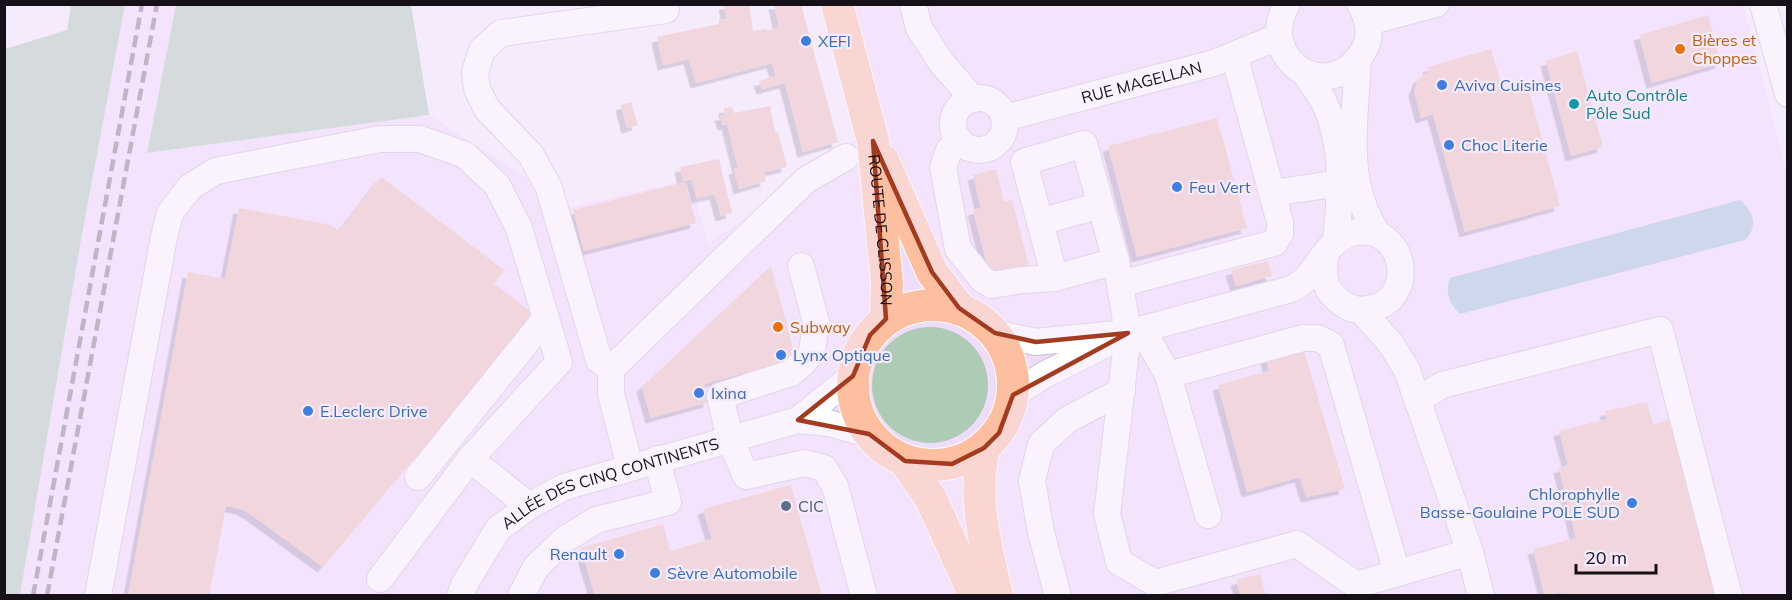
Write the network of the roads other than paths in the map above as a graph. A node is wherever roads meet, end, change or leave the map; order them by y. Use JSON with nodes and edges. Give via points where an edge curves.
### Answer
{"nodes":[{"id":1,"x":837,"y":4,"type":"edge"},
{"id":2,"x":913,"y":4,"type":"edge"},
{"id":3,"x":1287,"y":4,"type":"edge"},
{"id":4,"x":1436,"y":4,"type":"edge"},
{"id":5,"x":1763,"y":4,"type":"edge"},
{"id":6,"x":666,"y":10,"type":"dead end"},
{"id":7,"x":1364,"y":13,"type":"edge"},
{"id":8,"x":1278,"y":37,"type":"junction"},
{"id":9,"x":1234,"y":55,"type":"junction"},
{"id":10,"x":1358,"y":61,"type":"junction"},
{"id":11,"x":1305,"y":73,"type":"junction"},
{"id":12,"x":1788,"y":94,"type":"edge"},
{"id":13,"x":973,"y":99,"type":"junction"},
{"id":14,"x":1004,"y":118,"type":"junction"},
{"id":15,"x":873,"y":141,"type":"junction"},
{"id":16,"x":960,"y":141,"type":"junction"},
{"id":17,"x":995,"y":143,"type":"junction"},
{"id":18,"x":846,"y":157,"type":"dead end"},
{"id":19,"x":1024,"y":162,"type":"junction"},
{"id":20,"x":1341,"y":183,"type":"junction"},
{"id":21,"x":1272,"y":193,"type":"junction"},
{"id":22,"x":1101,"y":205,"type":"junction"},
{"id":23,"x":1040,"y":222,"type":"junction"},
{"id":24,"x":1378,"y":234,"type":"junction"},
{"id":25,"x":1331,"y":248,"type":"junction"},
{"id":26,"x":801,"y":266,"type":"dead end"},
{"id":27,"x":1118,"y":272,"type":"junction"},
{"id":28,"x":1055,"y":278,"type":"junction"},
{"id":29,"x":1296,"y":288,"type":"junction"},
{"id":30,"x":1390,"y":298,"type":"junction"},
{"id":31,"x":959,"y":308,"type":"junction"},
{"id":32,"x":1354,"y":309,"type":"junction"},
{"id":33,"x":546,"y":318,"type":"junction"},
{"id":34,"x":886,"y":319,"type":"junction"},
{"id":35,"x":1135,"y":331,"type":"junction"},
{"id":36,"x":995,"y":333,"type":"junction"},
{"id":37,"x":1391,"y":344,"type":"junction"},
{"id":38,"x":611,"y":369,"type":"junction"},
{"id":39,"x":1168,"y":375,"type":"junction"},
{"id":40,"x":853,"y":376,"type":"junction"},
{"id":41,"x":1122,"y":391,"type":"junction"},
{"id":42,"x":1014,"y":395,"type":"junction"},
{"id":43,"x":1418,"y":400,"type":"junction"},
{"id":44,"x":798,"y":420,"type":"junction"},
{"id":45,"x":869,"y":434,"type":"junction"},
{"id":46,"x":730,"y":439,"type":"junction"},
{"id":47,"x":984,"y":448,"type":"junction"},
{"id":48,"x":470,"y":459,"type":"junction"},
{"id":49,"x":657,"y":459,"type":"junction"},
{"id":50,"x":905,"y":461,"type":"junction"},
{"id":51,"x":630,"y":467,"type":"junction"},
{"id":52,"x":418,"y":477,"type":"dead end"},
{"id":53,"x":529,"y":506,"type":"junction"},
{"id":54,"x":1208,"y":514,"type":"dead end"},
{"id":55,"x":1470,"y":552,"type":"junction"},
{"id":56,"x":1397,"y":573,"type":"junction"},
{"id":57,"x":380,"y":579,"type":"dead end"},
{"id":58,"x":98,"y":596,"type":"edge"},
{"id":59,"x":460,"y":596,"type":"edge"},
{"id":60,"x":521,"y":596,"type":"edge"},
{"id":61,"x":864,"y":596,"type":"edge"},
{"id":62,"x":975,"y":596,"type":"edge"},
{"id":63,"x":997,"y":596,"type":"edge"},
{"id":64,"x":1058,"y":596,"type":"edge"},
{"id":65,"x":1481,"y":596,"type":"edge"},
{"id":66,"x":1729,"y":596,"type":"edge"}],
"edges":[{"from":1,"to":15,"type":"main road","name":"ROUTE DE CLISSON"},
{"from":2,"to":13,"type":"street","via":[[919,28],[941,62]]},
{"from":3,"to":8,"type":"street","via":[[1280,18]]},
{"from":4,"to":7,"type":"street"},
{"from":5,"to":12,"type":"street"},
{"from":6,"to":38,"type":"street","via":[[501,33],[482,50],[475,72],[477,88],[487,109],[531,156],[549,188],[599,360]]},
{"from":7,"to":10,"type":"street","via":[[1368,43]]},
{"from":8,"to":9,"type":"street","name":"RUE MAGELLAN"},
{"from":8,"to":11,"type":"street","via":[[1287,58]]},
{"from":9,"to":14,"type":"street","name":"RUE MAGELLAN"},
{"from":9,"to":21,"type":"street"},
{"from":10,"to":11,"type":"street","via":[[1333,76]]},
{"from":10,"to":24,"type":"street","via":[[1355,165],[1359,196]]},
{"from":11,"to":20,"type":"street","via":[[1323,99],[1335,129]]},
{"from":13,"to":14,"type":"street","via":[[995,103]]},
{"from":13,"to":16,"type":"street","via":[[965,102],[955,116],[953,125]]},
{"from":14,"to":17,"type":"street","via":[[1003,134]]},
{"from":15,"to":31,"type":"main road","name":"ROUTE DE CLISSON","via":[[932,272]]},
{"from":15,"to":34,"type":"main road","name":"ROUTE DE CLISSON","via":[[887,283]]},
{"from":16,"to":17,"type":"street","via":[[975,149]]},
{"from":16,"to":28,"type":"street","via":[[949,150],[943,167],[958,249],[982,279],[992,285]]},
{"from":17,"to":19,"type":"street"},
{"from":18,"to":38,"type":"street","via":[[806,180]]},
{"from":19,"to":22,"type":"street","via":[[1084,144]]},
{"from":19,"to":23,"type":"street"},
{"from":20,"to":21,"type":"street"},
{"from":20,"to":25,"type":"street"},
{"from":21,"to":27,"type":"street","via":[[1281,222],[1274,243]]},
{"from":22,"to":23,"type":"street"},
{"from":22,"to":27,"type":"street"},
{"from":23,"to":28,"type":"street"},
{"from":24,"to":25,"type":"street","via":[[1350,233]]},
{"from":24,"to":30,"type":"street","via":[[1389,241],[1402,265],[1401,279]]},
{"from":25,"to":29,"type":"street"},
{"from":25,"to":32,"type":"street","via":[[1323,276],[1331,295]]},
{"from":26,"to":46,"type":"street","via":[[816,322],[812,352],[791,373],[720,396]]},
{"from":27,"to":28,"type":"street"},
{"from":27,"to":35,"type":"street"},
{"from":29,"to":32,"type":"street"},
{"from":29,"to":35,"type":"street"},
{"from":30,"to":32,"type":"street","via":[[1375,308]]},
{"from":30,"to":37,"type":"street"},
{"from":31,"to":34,"type":"main road","name":"ROUTE DE CLISSON","via":[[935,304],[910,307]]},
{"from":31,"to":36,"type":"main road","name":"ROUTE DE CLISSON","via":[[979,318]]},
{"from":32,"to":37,"type":"street"},
{"from":33,"to":48,"type":"street","via":[[560,362]]},
{"from":33,"to":52,"type":"street"},
{"from":33,"to":58,"type":"street","via":[[519,228],[497,185],[465,155],[420,139],[380,139],[216,171],[190,187],[170,213],[164,237]]},
{"from":34,"to":40,"type":"main road","name":"ROUTE DE CLISSON","via":[[858,354]]},
{"from":35,"to":36,"type":"street","via":[[1036,342]]},
{"from":35,"to":39,"type":"street"},
{"from":35,"to":41,"type":"street"},
{"from":35,"to":42,"type":"street","via":[[1044,375]]},
{"from":36,"to":42,"type":"main road","name":"ROUTE DE CLISSON","via":[[1007,351]]},
{"from":37,"to":43,"type":"street","via":[[1407,370]]},
{"from":38,"to":51,"type":"street","via":[[611,394]]},
{"from":39,"to":54,"type":"street"},
{"from":39,"to":56,"type":"street","via":[[1303,338],[1318,338],[1330,345]]},
{"from":40,"to":44,"type":"street","name":"ALLÉE DES CINQ CONTINENTS"},
{"from":40,"to":45,"type":"main road","name":"ROUTE DE CLISSON","via":[[853,397]]},
{"from":41,"to":56,"type":"street","via":[[1107,514],[1119,562],[1155,583],[1297,544],[1356,585]]},
{"from":41,"to":64,"type":"street","via":[[1067,420],[1041,444],[1032,481]]},
{"from":42,"to":47,"type":"main road","name":"ROUTE DE CLISSON","via":[[999,433]]},
{"from":43,"to":55,"type":"street"},
{"from":43,"to":66,"type":"street","via":[[1442,385],[1660,330]]},
{"from":44,"to":45,"type":"street","name":"ALLÉE DES CINQ CONTINENTS"},
{"from":44,"to":46,"type":"street","name":"ALLÉE DES CINQ CONTINENTS"},
{"from":45,"to":50,"type":"main road","name":"ROUTE DE CLISSON"},
{"from":46,"to":49,"type":"street","name":"ALLÉE DES CINQ CONTINENTS"},
{"from":46,"to":61,"type":"street","via":[[746,476],[805,463],[824,468],[835,486]]},
{"from":47,"to":50,"type":"main road","name":"ROUTE DE CLISSON","via":[[952,464],[928,466]]},
{"from":47,"to":63,"type":"main road","via":[[980,464],[980,514]]},
{"from":48,"to":53,"type":"street"},
{"from":48,"to":57,"type":"street"},
{"from":49,"to":51,"type":"street","name":"ALLÉE DES CINQ CONTINENTS"},
{"from":49,"to":60,"type":"street","via":[[668,502],[596,520],[564,540],[536,567]]},
{"from":50,"to":62,"type":"main road","name":"ROUTE DE CLISSON","via":[[931,499]]},
{"from":51,"to":53,"type":"street","name":"ALLÉE DES CINQ CONTINENTS","via":[[564,487]]},
{"from":53,"to":59,"type":"street","name":"ALLÉE DES CINQ CONTINENTS","via":[[498,529]]},
{"from":55,"to":56,"type":"street"},
{"from":55,"to":65,"type":"street"}]}
